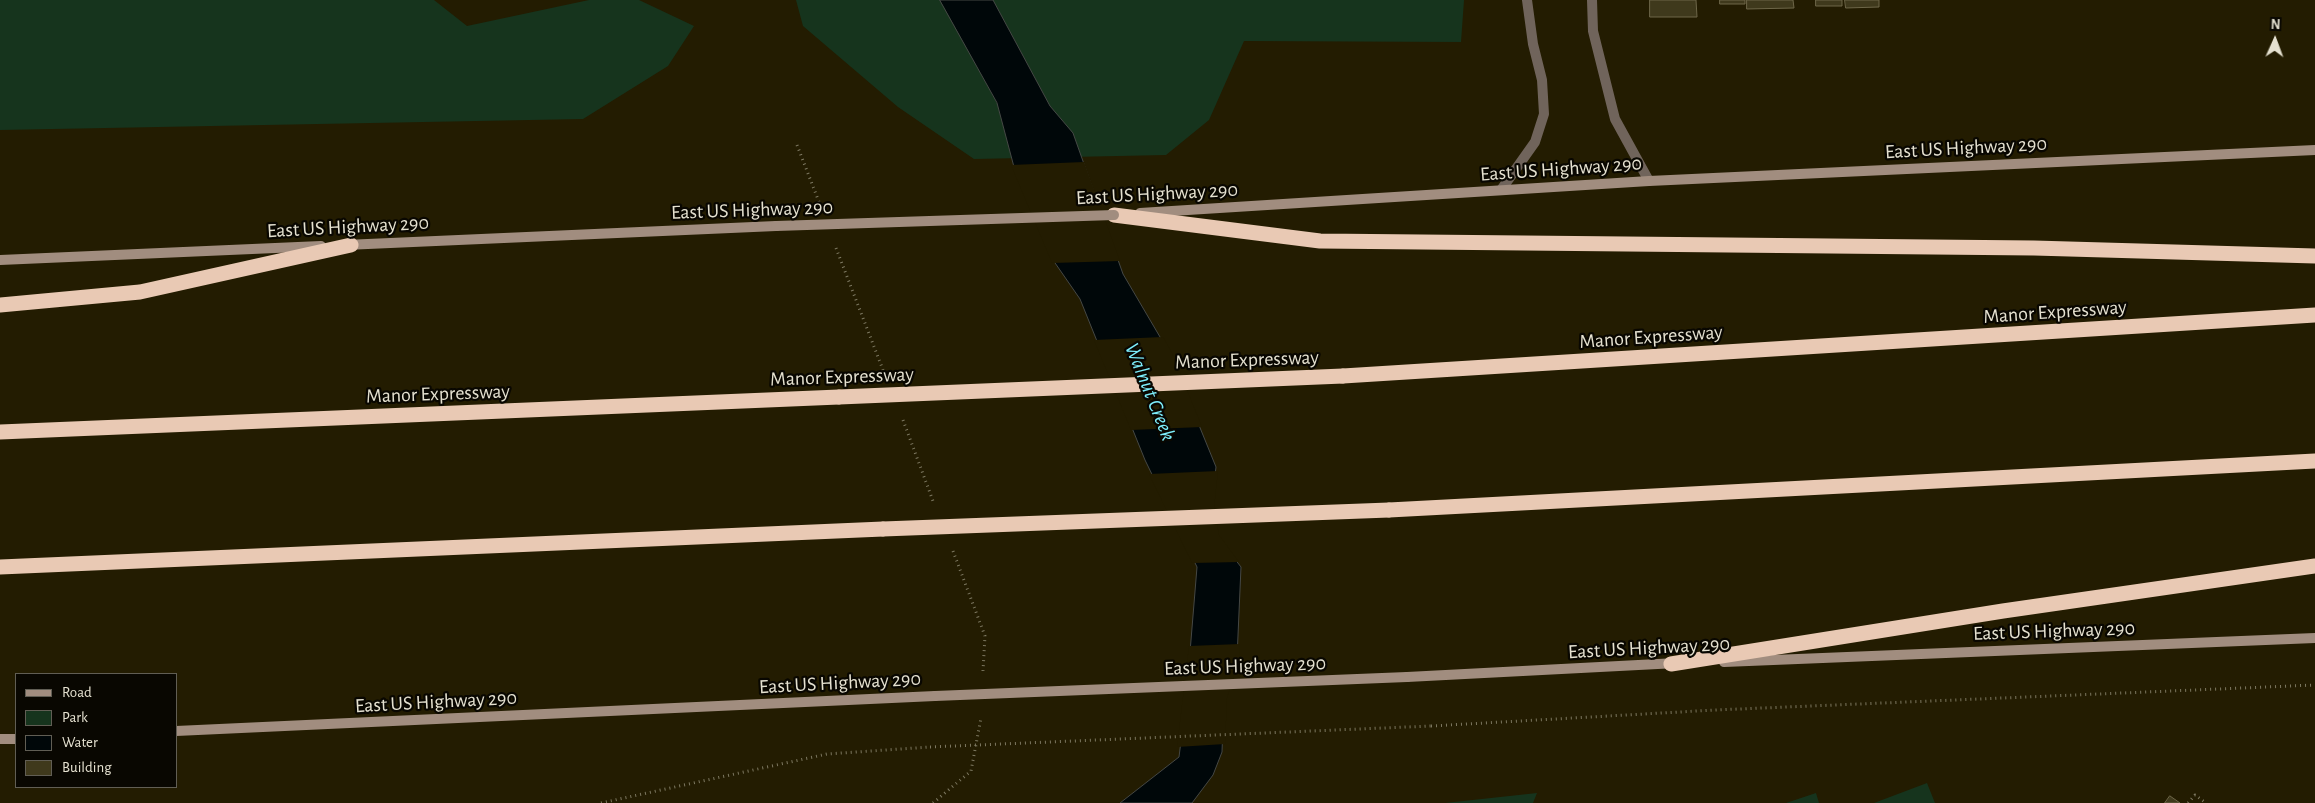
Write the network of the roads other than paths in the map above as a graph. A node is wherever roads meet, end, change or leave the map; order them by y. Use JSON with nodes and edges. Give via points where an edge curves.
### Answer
{"nodes":[{"id":1,"x":1527,"y":0,"type":"edge"},
{"id":2,"x":1592,"y":0,"type":"edge"},
{"id":3,"x":2315,"y":150,"type":"edge"},
{"id":4,"x":1649,"y":181,"type":"junction"},
{"id":5,"x":1500,"y":190,"type":"junction"},
{"id":6,"x":1114,"y":214,"type":"junction"},
{"id":7,"x":351,"y":245,"type":"junction"},
{"id":8,"x":2315,"y":256,"type":"edge"},
{"id":9,"x":0,"y":260,"type":"edge"},
{"id":10,"x":0,"y":305,"type":"edge"},
{"id":11,"x":2315,"y":315,"type":"edge"},
{"id":12,"x":0,"y":432,"type":"edge"},
{"id":13,"x":2315,"y":461,"type":"edge"},
{"id":14,"x":2315,"y":566,"type":"edge"},
{"id":15,"x":0,"y":567,"type":"edge"},
{"id":16,"x":2315,"y":638,"type":"edge"},
{"id":17,"x":1671,"y":664,"type":"junction"},
{"id":18,"x":178,"y":731,"type":"edge"},
{"id":19,"x":15,"y":739,"type":"edge"},
{"id":20,"x":0,"y":740,"type":"edge"}],
"edges":[{"from":1,"to":5,"type":"street","via":[[1542,80],[1544,114],[1535,142]]},
{"from":2,"to":4,"type":"street","via":[[1593,30],[1615,119]]},
{"from":3,"to":4,"type":"main road","name":"East US Highway 290"},
{"from":4,"to":5,"type":"main road","name":"East US Highway 290"},
{"from":5,"to":6,"type":"main road","name":"East US Highway 290"},
{"from":6,"to":7,"type":"main road","name":"East US Highway 290","bridge":true},
{"from":6,"to":8,"type":"highway","via":[[1320,241],[2034,248]]},
{"from":7,"to":9,"type":"main road","name":"East US Highway 290"},
{"from":7,"to":10,"type":"highway","via":[[140,292]]},
{"from":11,"to":12,"type":"highway","name":"Manor Expressway","bridge":true,"via":[[1343,376]]},
{"from":13,"to":15,"type":"highway","bridge":true,"via":[[1389,510]]},
{"from":14,"to":17,"type":"highway"},
{"from":16,"to":17,"type":"main road","name":"East US Highway 290"},
{"from":17,"to":18,"type":"main road","name":"East US Highway 290","bridge":true},
{"from":19,"to":20,"type":"main road"}]}
